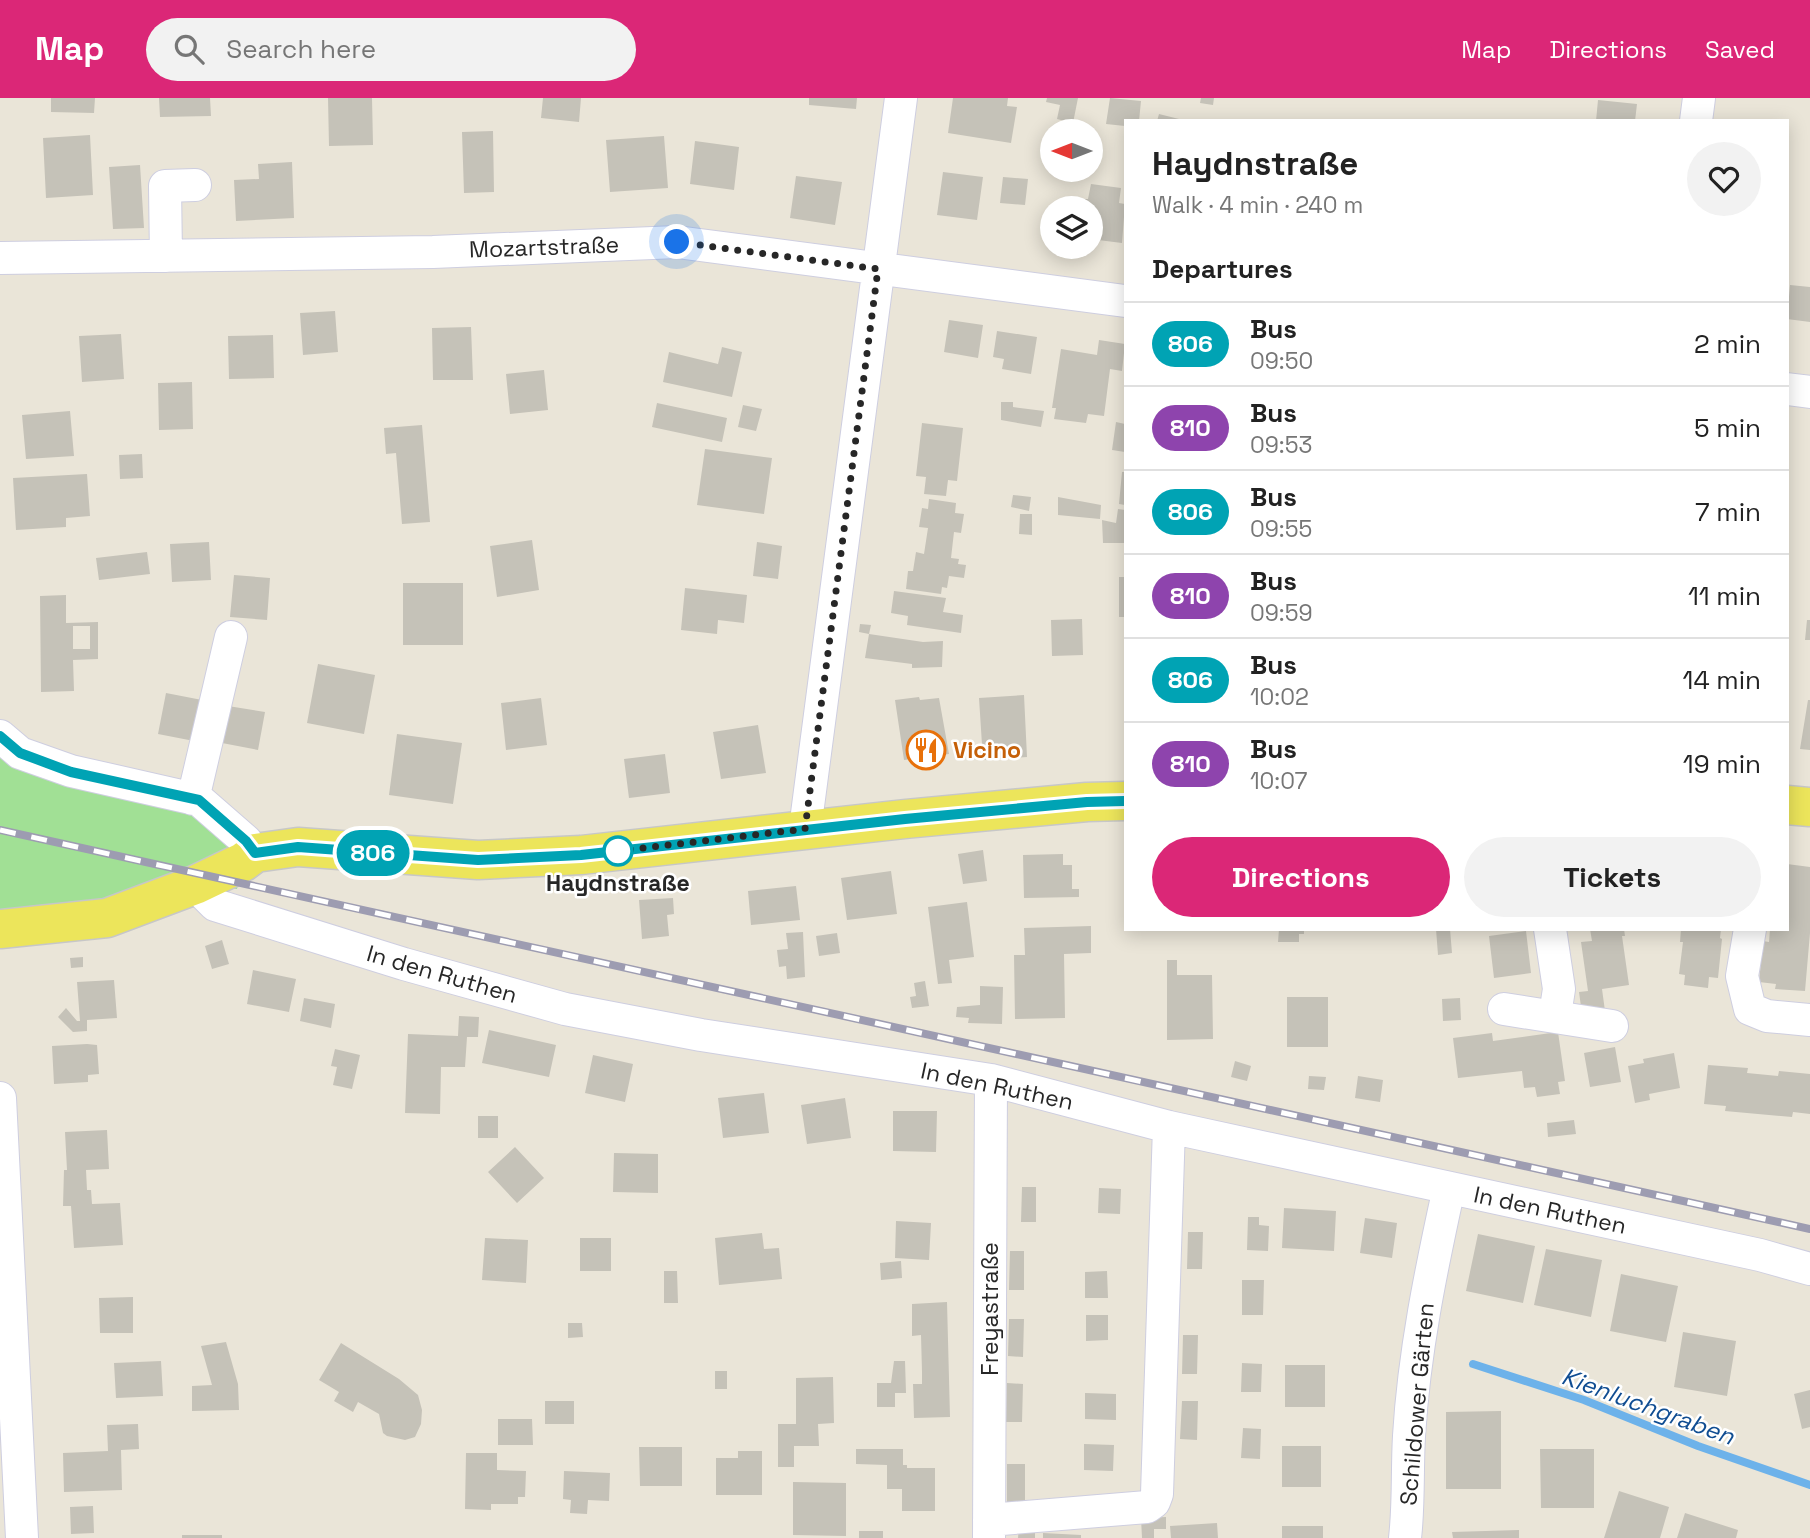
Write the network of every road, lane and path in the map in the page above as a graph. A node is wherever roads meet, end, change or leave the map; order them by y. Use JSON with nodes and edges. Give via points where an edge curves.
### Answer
{"nodes":[{"id":1,"x":901,"y":98,"type":"edge"},
{"id":2,"x":1699,"y":98,"type":"edge"},
{"id":3,"x":1696,"y":119,"type":"edge"},
{"id":4,"x":195,"y":185,"type":"dead end"},
{"id":5,"x":166,"y":256,"type":"junction"},
{"id":6,"x":0,"y":258,"type":"edge"},
{"id":7,"x":878,"y":269,"type":"junction"},
{"id":8,"x":1124,"y":300,"type":"edge"},
{"id":9,"x":1789,"y":389,"type":"edge"},
{"id":10,"x":1810,"y":392,"type":"edge"},
{"id":11,"x":231,"y":637,"type":"dead end"},
{"id":12,"x":0,"y":736,"type":"edge"},
{"id":13,"x":193,"y":799,"type":"junction"},
{"id":14,"x":1124,"y":801,"type":"edge"},
{"id":15,"x":1789,"y":805,"type":"edge"},
{"id":16,"x":1810,"y":807,"type":"edge"},
{"id":17,"x":805,"y":829,"type":"junction"},
{"id":18,"x":255,"y":853,"type":"junction"},
{"id":19,"x":195,"y":885,"type":"junction"},
{"id":20,"x":0,"y":929,"type":"edge"},
{"id":21,"x":1550,"y":931,"type":"edge"},
{"id":22,"x":1750,"y":931,"type":"edge"},
{"id":23,"x":1504,"y":1009,"type":"dead end"},
{"id":24,"x":1555,"y":1015,"type":"junction"},
{"id":25,"x":1810,"y":1020,"type":"edge"},
{"id":26,"x":1612,"y":1026,"type":"dead end"},
{"id":27,"x":991,"y":1080,"type":"junction"},
{"id":28,"x":0,"y":1098,"type":"edge"},
{"id":29,"x":1169,"y":1127,"type":"junction"},
{"id":30,"x":1449,"y":1188,"type":"junction"},
{"id":31,"x":1810,"y":1269,"type":"edge"},
{"id":32,"x":989,"y":1529,"type":"edge"},
{"id":33,"x":22,"y":1538,"type":"edge"},
{"id":34,"x":1405,"y":1538,"type":"edge"}],
"edges":[{"from":1,"to":7,"type":"street"},
{"from":2,"to":3,"type":"street"},
{"from":4,"to":5,"type":"street","via":[[165,186]]},
{"from":5,"to":6,"type":"street","name":"Mozartstraße"},
{"from":5,"to":7,"type":"street","name":"Mozartstraße","via":[[677,242]]},
{"from":7,"to":8,"type":"street","name":"Mozartstraße"},
{"from":7,"to":17,"type":"street"},
{"from":9,"to":10,"type":"street"},
{"from":11,"to":13,"type":"street"},
{"from":12,"to":13,"type":"street","via":[[20,753],[71,772]]},
{"from":13,"to":18,"type":"street"},
{"from":14,"to":17,"type":"main road"},
{"from":15,"to":16,"type":"main road"},
{"from":17,"to":18,"type":"main road","via":[[581,855],[478,860],[298,847]]},
{"from":18,"to":19,"type":"main road"},
{"from":19,"to":20,"type":"main road","via":[[107,918]]},
{"from":19,"to":27,"type":"street","name":"In den Ruthen","via":[[215,905],[565,1009]]},
{"from":21,"to":24,"type":"street","via":[[1559,989]]},
{"from":22,"to":25,"type":"street","via":[[1742,976],[1751,1009],[1767,1016]]},
{"from":23,"to":24,"type":"street"},
{"from":24,"to":26,"type":"street"},
{"from":27,"to":29,"type":"street","name":"In den Ruthen"},
{"from":27,"to":32,"type":"street","name":"Freyastraße"},
{"from":28,"to":33,"type":"street"},
{"from":29,"to":30,"type":"street","name":"In den Ruthen"},
{"from":29,"to":32,"type":"street","via":[[1154,1502],[1147,1507]]},
{"from":30,"to":31,"type":"street","name":"In den Ruthen"},
{"from":30,"to":34,"type":"street","name":"Schildower Gärten","via":[[1420,1330]]}]}
